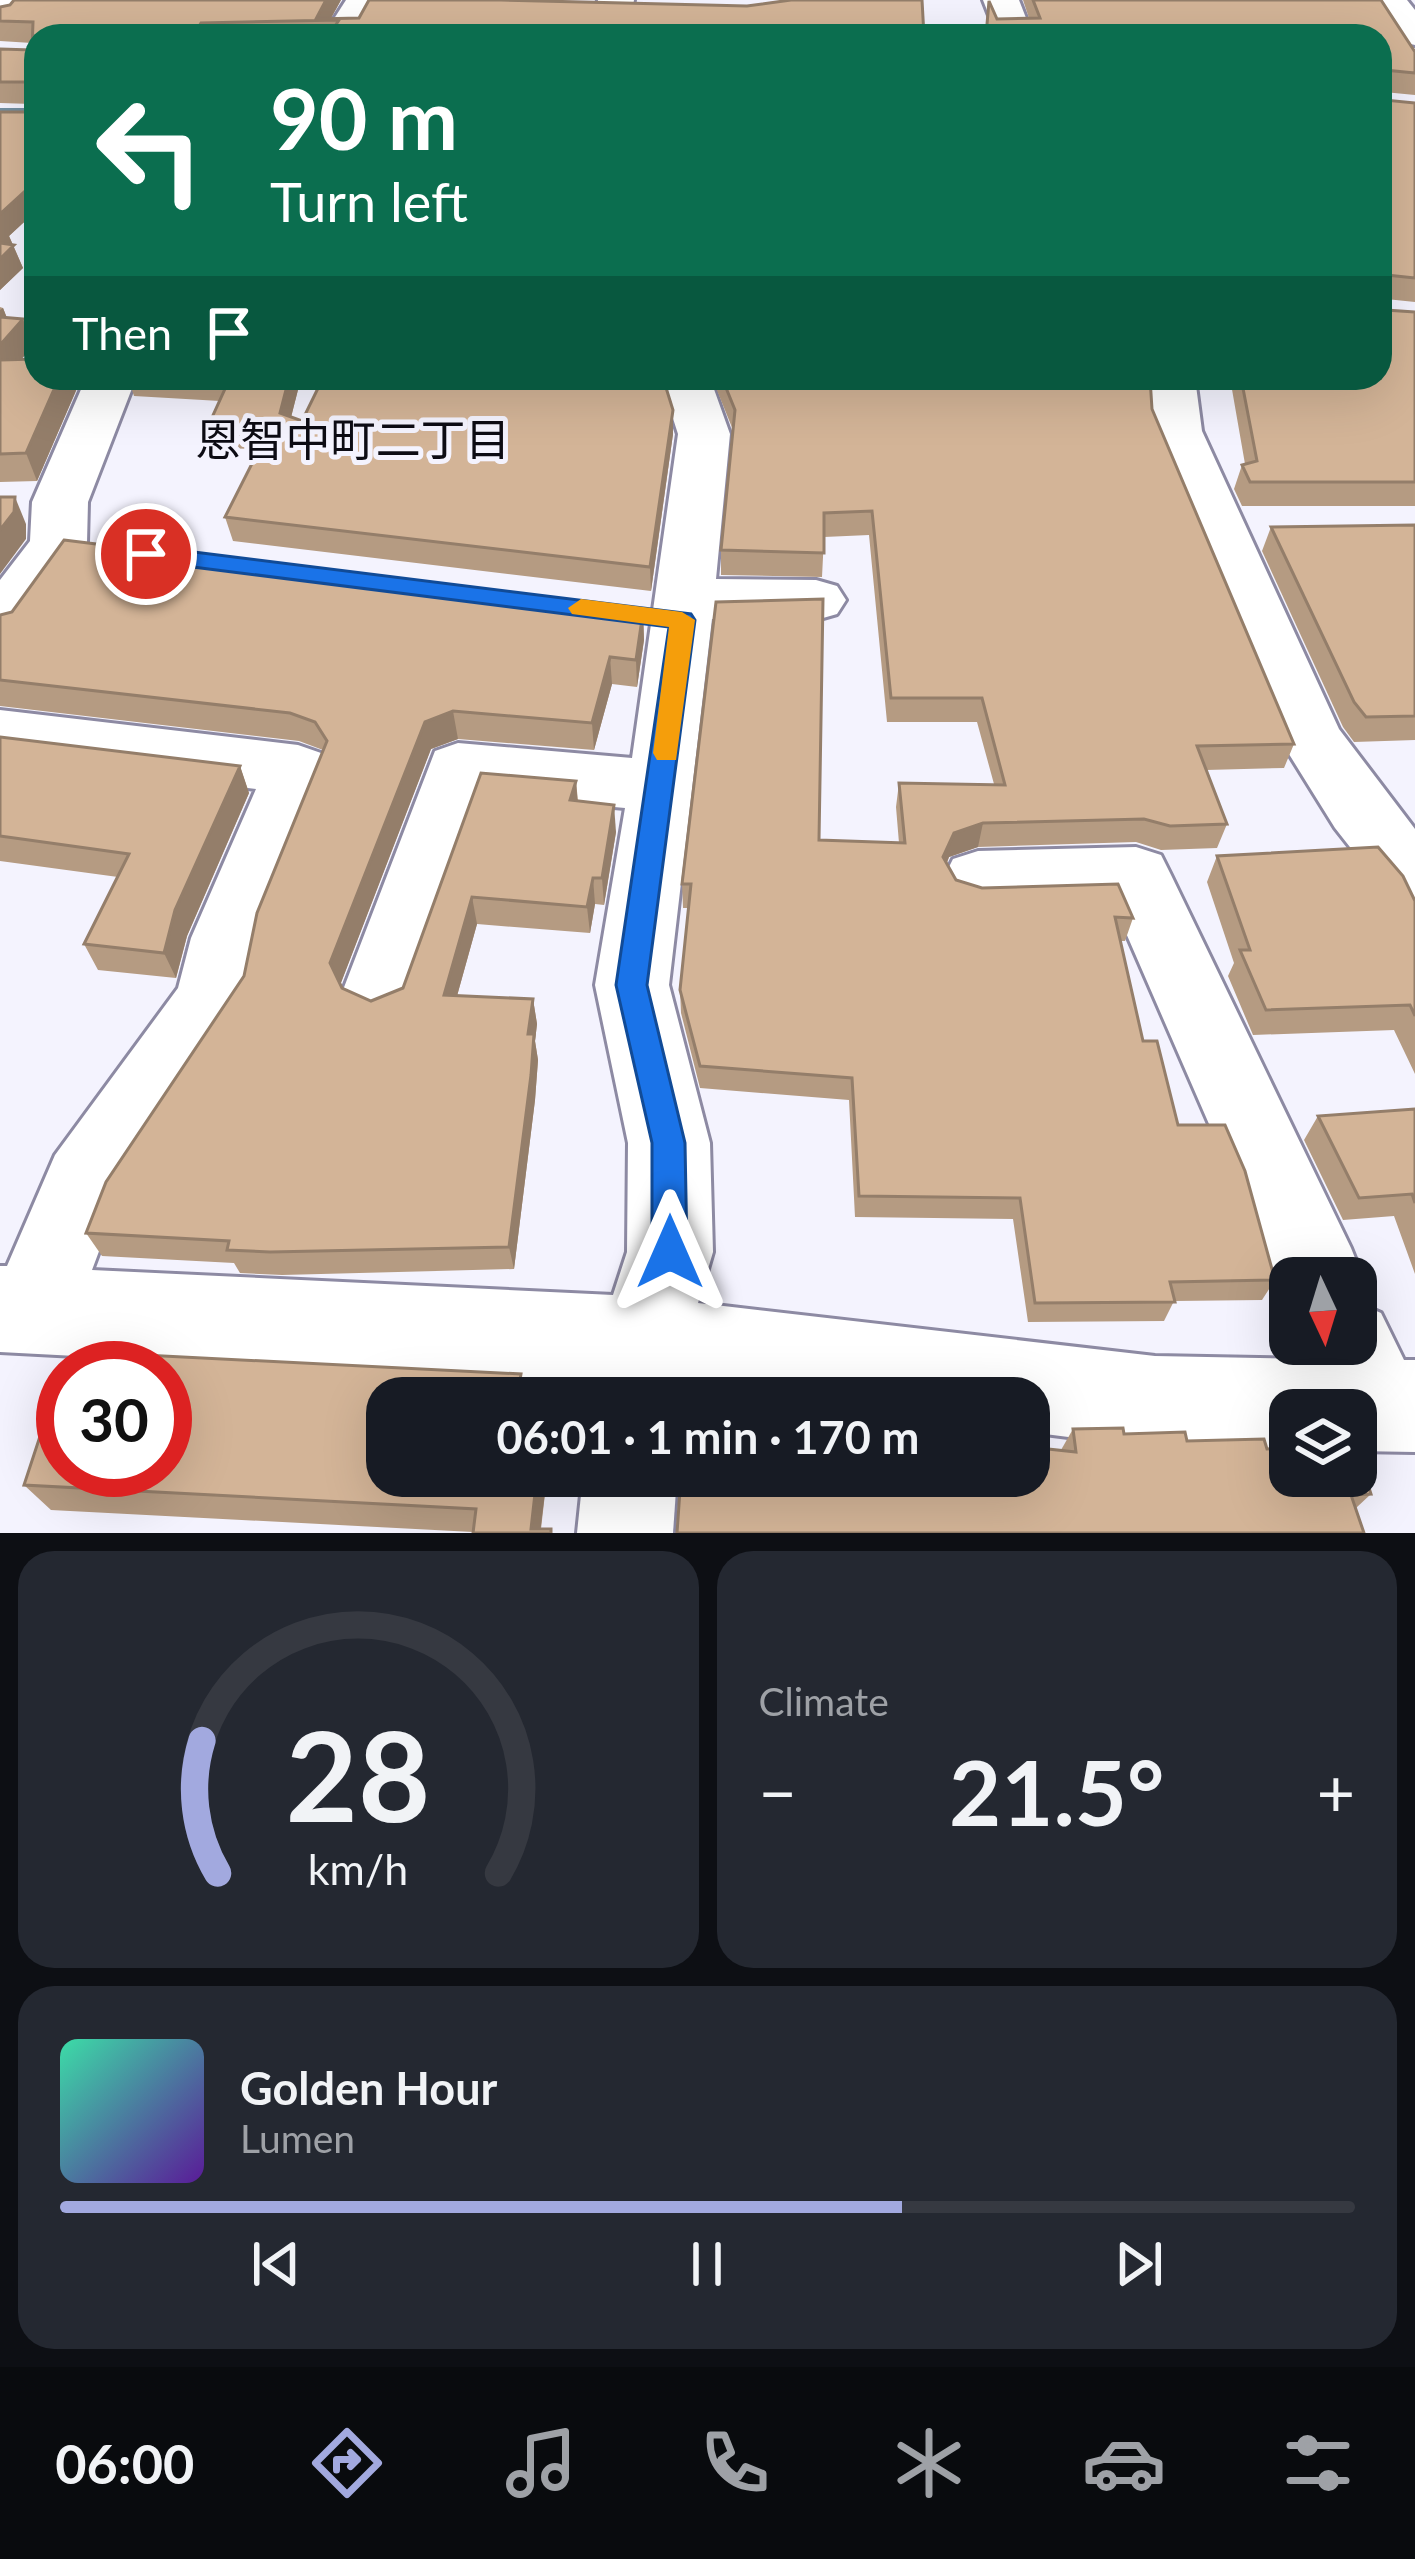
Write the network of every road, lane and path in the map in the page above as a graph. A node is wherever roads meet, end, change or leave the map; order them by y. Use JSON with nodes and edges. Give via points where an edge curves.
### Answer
{"nodes":[{"id":1,"x":14,"y":0,"type":"edge"},
{"id":2,"x":1390,"y":0,"type":"edge"},
{"id":3,"x":572,"y":11,"type":"edge"},
{"id":4,"x":0,"y":15,"type":"edge"},
{"id":5,"x":620,"y":15,"type":"edge"},
{"id":6,"x":1415,"y":34,"type":"edge"},
{"id":7,"x":108,"y":390,"type":"edge"},
{"id":8,"x":689,"y":390,"type":"edge"},
{"id":9,"x":1171,"y":390,"type":"edge"},
{"id":10,"x":0,"y":503,"type":"edge"},
{"id":11,"x":1285,"y":528,"type":"edge"},
{"id":12,"x":1220,"y":529,"type":"junction"},
{"id":13,"x":74,"y":532,"type":"junction"},
{"id":14,"x":816,"y":600,"type":"edge"},
{"id":15,"x":668,"y":611,"type":"junction"},
{"id":16,"x":0,"y":623,"type":"edge"},
{"id":17,"x":0,"y":734,"type":"edge"},
{"id":18,"x":662,"y":786,"type":"junction"},
{"id":19,"x":1415,"y":878,"type":"edge"},
{"id":20,"x":978,"y":879,"type":"dead end"},
{"id":21,"x":380,"y":990,"type":"dead end"},
{"id":22,"x":1310,"y":1257,"type":"edge"},
{"id":23,"x":16,"y":1310,"type":"edge"},
{"id":24,"x":639,"y":1369,"type":"edge"},
{"id":25,"x":1381,"y":1385,"type":"edge"},
{"id":26,"x":628,"y":1497,"type":"edge"},
{"id":27,"x":625,"y":1533,"type":"edge"}],
"edges":[{"from":1,"to":4,"type":"street"},
{"from":2,"to":6,"type":"street"},
{"from":3,"to":5,"type":"street"},
{"from":7,"to":13,"type":"street"},
{"from":8,"to":15,"type":"street","via":[[704,434]]},
{"from":9,"to":12,"type":"street","via":[[1176,431]]},
{"from":10,"to":13,"type":"street"},
{"from":11,"to":12,"type":"street"},
{"from":12,"to":19,"type":"street","via":[[1311,738]]},
{"from":13,"to":16,"type":"street"},
{"from":14,"to":15,"type":"street"},
{"from":15,"to":18,"type":"street"},
{"from":17,"to":23,"type":"street","via":[[298,770],[227,938],[213,999],[84,1182]]},
{"from":18,"to":21,"type":"street","via":[[458,768]]},
{"from":18,"to":24,"type":"street","via":[[632,985],[669,1143],[670,1252]]},
{"from":20,"to":22,"type":"street","via":[[1136,874]]},
{"from":23,"to":24,"type":"street"},
{"from":24,"to":25,"type":"street","via":[[1155,1402]]},
{"from":26,"to":27,"type":"street"}]}
